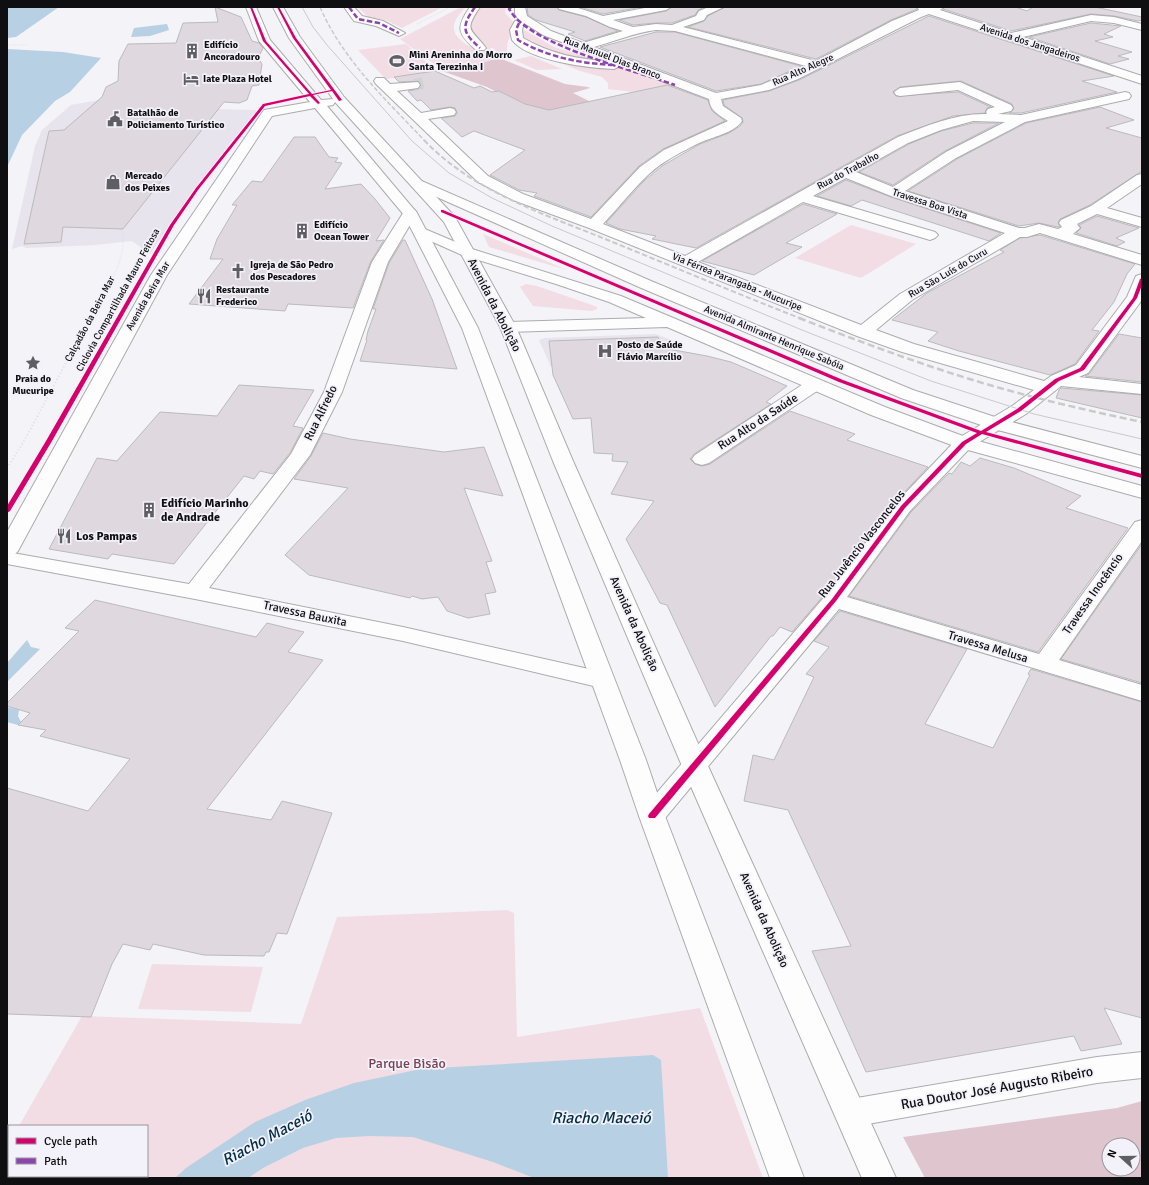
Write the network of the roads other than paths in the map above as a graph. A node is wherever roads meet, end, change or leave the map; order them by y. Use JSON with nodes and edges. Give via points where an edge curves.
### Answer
{"nodes":[{"id":1,"x":251,"y":7,"type":"edge"},
{"id":2,"x":278,"y":7,"type":"edge"},
{"id":3,"x":349,"y":7,"type":"edge"},
{"id":4,"x":475,"y":7,"type":"edge"},
{"id":5,"x":511,"y":7,"type":"edge"},
{"id":6,"x":520,"y":7,"type":"edge"},
{"id":7,"x":563,"y":7,"type":"edge"},
{"id":8,"x":612,"y":7,"type":"edge"},
{"id":9,"x":666,"y":7,"type":"edge"},
{"id":10,"x":719,"y":7,"type":"edge"},
{"id":11,"x":929,"y":8,"type":"edge"},
{"id":12,"x":590,"y":14,"type":"junction"},
{"id":13,"x":604,"y":19,"type":"junction"},
{"id":14,"x":1142,"y":27,"type":"edge"},
{"id":15,"x":675,"y":28,"type":"junction"},
{"id":16,"x":633,"y":30,"type":"junction"},
{"id":17,"x":399,"y":32,"type":"dead end"},
{"id":18,"x":1010,"y":37,"type":"junction"},
{"id":19,"x":295,"y":38,"type":"junction"},
{"id":20,"x":265,"y":41,"type":"junction"},
{"id":21,"x":580,"y":47,"type":"junction"},
{"id":22,"x":480,"y":48,"type":"dead end"},
{"id":23,"x":816,"y":65,"type":"junction"},
{"id":24,"x":1142,"y":80,"type":"edge"},
{"id":25,"x":414,"y":85,"type":"tunnel mouth"},
{"id":26,"x":675,"y":85,"type":"dead end"},
{"id":27,"x":900,"y":92,"type":"dead end"},
{"id":28,"x":1125,"y":96,"type":"dead end"},
{"id":29,"x":715,"y":97,"type":"junction"},
{"id":30,"x":340,"y":100,"type":"junction"},
{"id":31,"x":318,"y":104,"type":"junction"},
{"id":32,"x":450,"y":112,"type":"dead end"},
{"id":33,"x":417,"y":117,"type":"junction"},
{"id":34,"x":974,"y":117,"type":"junction"},
{"id":35,"x":1021,"y":119,"type":"junction"},
{"id":36,"x":844,"y":172,"type":"junction"},
{"id":37,"x":1142,"y":178,"type":"edge"},
{"id":38,"x":417,"y":183,"type":"junction"},
{"id":39,"x":894,"y":192,"type":"junction"},
{"id":40,"x":800,"y":197,"type":"junction"},
{"id":41,"x":1096,"y":209,"type":"junction"},
{"id":42,"x":410,"y":212,"type":"junction"},
{"id":43,"x":1142,"y":223,"type":"edge"},
{"id":44,"x":594,"y":225,"type":"junction"},
{"id":45,"x":420,"y":231,"type":"junction"},
{"id":46,"x":1017,"y":232,"type":"junction"},
{"id":47,"x":1060,"y":234,"type":"junction"},
{"id":48,"x":930,"y":235,"type":"dead end"},
{"id":49,"x":467,"y":252,"type":"junction"},
{"id":50,"x":1142,"y":260,"type":"edge"},
{"id":51,"x":686,"y":262,"type":"junction"},
{"id":52,"x":1142,"y":279,"type":"edge"},
{"id":53,"x":667,"y":323,"type":"junction"},
{"id":54,"x":508,"y":327,"type":"junction"},
{"id":55,"x":863,"y":332,"type":"junction"},
{"id":56,"x":1052,"y":384,"type":"junction"},
{"id":57,"x":814,"y":385,"type":"junction"},
{"id":58,"x":1142,"y":389,"type":"edge"},
{"id":59,"x":997,"y":424,"type":"junction"},
{"id":60,"x":964,"y":444,"type":"junction"},
{"id":61,"x":702,"y":459,"type":"dead end"},
{"id":62,"x":1142,"y":462,"type":"edge"},
{"id":63,"x":1142,"y":492,"type":"edge"},
{"id":64,"x":1142,"y":526,"type":"edge"},
{"id":65,"x":7,"y":551,"type":"edge"},
{"id":66,"x":7,"y":558,"type":"edge"},
{"id":67,"x":195,"y":592,"type":"junction"},
{"id":68,"x":834,"y":600,"type":"junction"},
{"id":69,"x":1044,"y":664,"type":"junction"},
{"id":70,"x":602,"y":680,"type":"junction"},
{"id":71,"x":1142,"y":693,"type":"edge"},
{"id":72,"x":695,"y":766,"type":"junction"},
{"id":73,"x":652,"y":816,"type":"junction"},
{"id":74,"x":1142,"y":1065,"type":"edge"},
{"id":75,"x":851,"y":1113,"type":"junction"},
{"id":76,"x":787,"y":1178,"type":"edge"},
{"id":77,"x":879,"y":1178,"type":"edge"}],
"edges":[{"from":1,"to":20,"type":"main road"},
{"from":2,"to":19,"type":"main road","name":"Avenida da Abolição"},
{"from":3,"to":17,"type":"main road","via":[[358,19],[379,23]]},
{"from":4,"to":22,"type":"main road","via":[[464,22],[464,29],[467,36]]},
{"from":5,"to":26,"type":"main road","via":[[512,17],[519,23],[516,30],[518,40],[540,52],[560,60],[583,64],[618,65]]},
{"from":6,"to":21,"type":"main road","name":"Rua Manuel Dias Branco","via":[[520,14],[534,26]]},
{"from":7,"to":12,"type":"main road"},
{"from":8,"to":12,"type":"main road"},
{"from":9,"to":13,"type":"main road"},
{"from":10,"to":15,"type":"main road","via":[[705,11],[700,18]]},
{"from":11,"to":18,"type":"main road","name":"Avenida dos Jangadeiros"},
{"from":11,"to":23,"type":"main road","name":"Rua Alto Alegre"},
{"from":12,"to":13,"type":"main road"},
{"from":13,"to":16,"type":"main road","via":[[614,25]]},
{"from":14,"to":18,"type":"main road","via":[[1114,20],[1091,18]]},
{"from":15,"to":16,"type":"main road"},
{"from":15,"to":23,"type":"main road"},
{"from":16,"to":21,"type":"main road","via":[[621,36]]},
{"from":18,"to":24,"type":"main road","name":"Avenida dos Jangadeiros"},
{"from":19,"to":20,"type":"main road"},
{"from":19,"to":30,"type":"main road","name":"Avenida da Abolição"},
{"from":20,"to":31,"type":"main road"},
{"from":21,"to":29,"type":"main road","name":"Rua Manuel Dias Branco"},
{"from":23,"to":29,"type":"main road","name":"Rua Alto Alegre","via":[[772,85]]},
{"from":25,"to":33,"type":"main road","name":"Via Férrea Parangaba - Mucuripe","via":[[387,88]]},
{"from":27,"to":34,"type":"main road","via":[[960,86],[1007,108]]},
{"from":28,"to":35,"type":"main road","name":"Rua do Trabalho"},
{"from":29,"to":44,"type":"main road","via":[[718,109],[736,122],[669,153],[645,170]]},
{"from":30,"to":31,"type":"main road","name":"Avenida Beira Mar"},
{"from":30,"to":38,"type":"main road","name":"Avenida da Abolição"},
{"from":31,"to":42,"type":"main road"},
{"from":31,"to":65,"type":"main road","name":"Avenida Beira Mar","via":[[268,113],[159,275]]},
{"from":32,"to":33,"type":"main road"},
{"from":33,"to":44,"type":"main road","name":"Via Férrea Parangaba - Mucuripe","via":[[473,170],[490,182],[518,197]]},
{"from":34,"to":35,"type":"main road","name":"Rua do Trabalho"},
{"from":34,"to":36,"type":"main road","name":"Rua do Trabalho","via":[[936,127],[903,140]]},
{"from":35,"to":39,"type":"main road","name":"Rua do Trabalho","via":[[951,155]]},
{"from":36,"to":39,"type":"main road","name":"Travessa Boa Vista"},
{"from":36,"to":40,"type":"main road","name":"Rua do Trabalho"},
{"from":37,"to":41,"type":"main road"},
{"from":38,"to":49,"type":"main road","name":"Avenida da Abolição","via":[[450,220]]},
{"from":38,"to":59,"type":"main road","name":"Avenida Almirante Henrique Sabóia","via":[[638,281],[907,394]]},
{"from":39,"to":46,"type":"main road","name":"Travessa Boa Vista"},
{"from":40,"to":48,"type":"main road"},
{"from":40,"to":51,"type":"main road","name":"Rua do Trabalho"},
{"from":41,"to":43,"type":"main road"},
{"from":41,"to":47,"type":"main road","via":[[1066,223],[1073,228]]},
{"from":42,"to":45,"type":"main road"},
{"from":42,"to":67,"type":"main road","name":"Rua Alfredo","via":[[380,262],[332,392],[300,455]]},
{"from":44,"to":51,"type":"main road","name":"Via Férrea Parangaba - Mucuripe"},
{"from":45,"to":49,"type":"main road"},
{"from":45,"to":70,"type":"main road","via":[[470,328]]},
{"from":46,"to":47,"type":"main road","name":"Rua São Luís do Curu","via":[[1027,233],[1039,228]]},
{"from":46,"to":55,"type":"main road","name":"Rua São Luís do Curu","via":[[906,298]]},
{"from":47,"to":50,"type":"main road"},
{"from":49,"to":53,"type":"main road","via":[[600,294]]},
{"from":49,"to":54,"type":"main road","name":"Avenida da Abolição"},
{"from":51,"to":55,"type":"main road","name":"Via Férrea Parangaba - Mucuripe"},
{"from":52,"to":56,"type":"main road","name":"Rua Juvêncio Vasconcelos","via":[[1135,298],[1082,369]]},
{"from":53,"to":54,"type":"main road"},
{"from":53,"to":57,"type":"main road"},
{"from":54,"to":72,"type":"main road","name":"Avenida da Abolição"},
{"from":55,"to":56,"type":"main road","name":"Via Férrea Parangaba - Mucuripe","via":[[908,348]]},
{"from":56,"to":58,"type":"main road","name":"Via Férrea Parangaba - Mucuripe"},
{"from":56,"to":59,"type":"main road","name":"Rua Juvêncio Vasconcelos"},
{"from":57,"to":60,"type":"main road"},
{"from":57,"to":61,"type":"main road","name":"Rua Alto da Saúde"},
{"from":59,"to":60,"type":"main road","name":"Rua Juvêncio Vasconcelos"},
{"from":59,"to":62,"type":"main road","name":"Avenida Almirante Henrique Sabóia"},
{"from":60,"to":63,"type":"main road"},
{"from":60,"to":68,"type":"main road","name":"Rua Juvêncio Vasconcelos","via":[[903,507]]},
{"from":64,"to":69,"type":"main road","name":"Travessa Inocêncio"},
{"from":66,"to":67,"type":"main road","name":"Travessa Bauxita"},
{"from":67,"to":70,"type":"main road","name":"Travessa Bauxita","via":[[403,634]]},
{"from":68,"to":69,"type":"main road","name":"Travessa Melusa"},
{"from":68,"to":72,"type":"main road","name":"Rua Juvêncio Vasconcelos"},
{"from":69,"to":71,"type":"main road","name":"Travessa Melusa"},
{"from":70,"to":73,"type":"main road"},
{"from":72,"to":73,"type":"main road","name":"Rua Juvêncio Vasconcelos"},
{"from":72,"to":75,"type":"main road","name":"Avenida da Abolição"},
{"from":73,"to":76,"type":"main road"},
{"from":74,"to":75,"type":"main road","name":"Rua Doutor José Augusto Ribeiro","via":[[1097,1070]]},
{"from":75,"to":77,"type":"main road","name":"Avenida da Abolição"}]}
